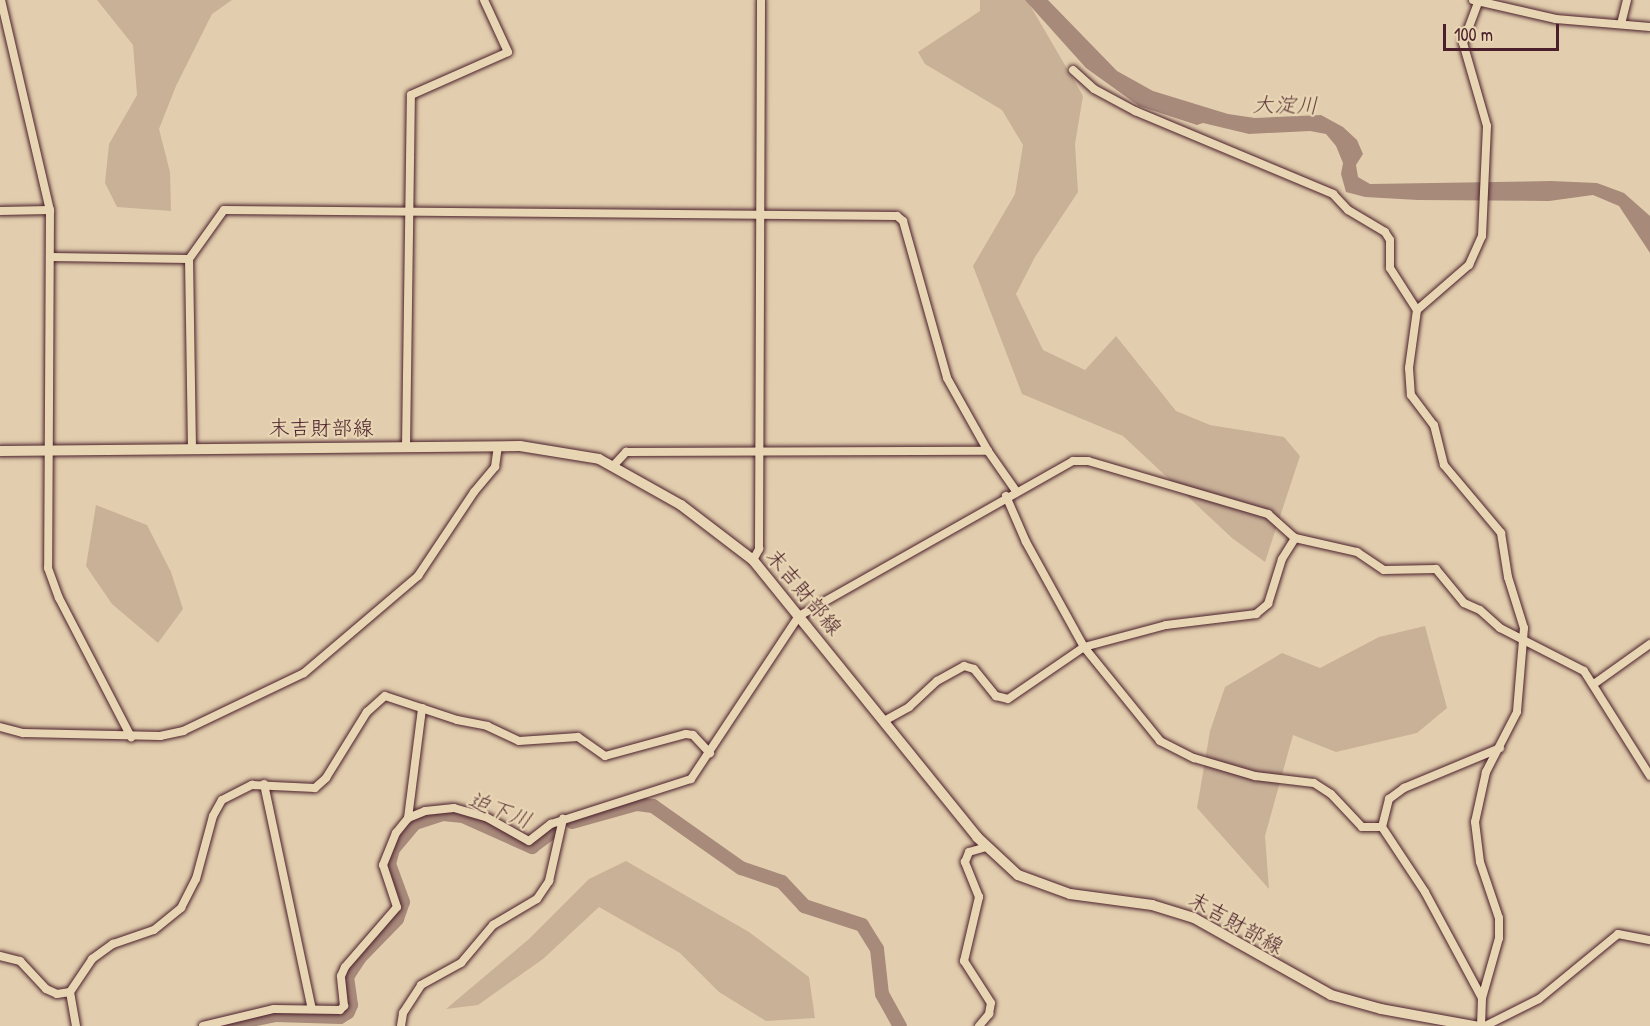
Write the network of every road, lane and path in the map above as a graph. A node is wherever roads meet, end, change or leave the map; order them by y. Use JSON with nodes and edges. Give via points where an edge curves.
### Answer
{"nodes":[{"id":1,"x":1,"y":0,"type":"edge"},
{"id":2,"x":484,"y":0,"type":"edge"},
{"id":3,"x":761,"y":0,"type":"edge"},
{"id":4,"x":1627,"y":0,"type":"edge"},
{"id":5,"x":1477,"y":1,"type":"edge"},
{"id":6,"x":1621,"y":24,"type":"junction"},
{"id":7,"x":1650,"y":27,"type":"edge"},
{"id":8,"x":1073,"y":70,"type":"dead end"},
{"id":9,"x":50,"y":210,"type":"junction"},
{"id":10,"x":0,"y":212,"type":"edge"},
{"id":11,"x":408,"y":212,"type":"junction"},
{"id":12,"x":759,"y":215,"type":"junction"},
{"id":13,"x":51,"y":256,"type":"junction"},
{"id":14,"x":189,"y":259,"type":"junction"},
{"id":15,"x":1417,"y":310,"type":"junction"},
{"id":16,"x":498,"y":446,"type":"junction"},
{"id":17,"x":406,"y":447,"type":"junction"},
{"id":18,"x":192,"y":449,"type":"junction"},
{"id":19,"x":0,"y":451,"type":"edge"},
{"id":20,"x":49,"y":451,"type":"junction"},
{"id":21,"x":988,"y":451,"type":"junction"},
{"id":22,"x":759,"y":452,"type":"junction"},
{"id":23,"x":614,"y":465,"type":"junction"},
{"id":24,"x":1016,"y":491,"type":"junction"},
{"id":25,"x":1006,"y":496,"type":"junction"},
{"id":26,"x":1295,"y":538,"type":"junction"},
{"id":27,"x":753,"y":560,"type":"junction"},
{"id":28,"x":799,"y":616,"type":"junction"},
{"id":29,"x":1522,"y":637,"type":"junction"},
{"id":30,"x":1650,"y":644,"type":"edge"},
{"id":31,"x":1084,"y":647,"type":"junction"},
{"id":32,"x":1594,"y":684,"type":"junction"},
{"id":33,"x":422,"y":708,"type":"junction"},
{"id":34,"x":884,"y":721,"type":"junction"},
{"id":35,"x":0,"y":727,"type":"edge"},
{"id":36,"x":131,"y":737,"type":"junction"},
{"id":37,"x":1500,"y":748,"type":"junction"},
{"id":38,"x":710,"y":753,"type":"junction"},
{"id":39,"x":1650,"y":776,"type":"edge"},
{"id":40,"x":264,"y":784,"type":"junction"},
{"id":41,"x":408,"y":818,"type":"junction"},
{"id":42,"x":563,"y":819,"type":"junction"},
{"id":43,"x":1382,"y":827,"type":"junction"},
{"id":44,"x":987,"y":847,"type":"junction"},
{"id":45,"x":1650,"y":940,"type":"edge"},
{"id":46,"x":0,"y":956,"type":"edge"},
{"id":47,"x":70,"y":992,"type":"junction"},
{"id":48,"x":1482,"y":998,"type":"junction"},
{"id":49,"x":312,"y":1009,"type":"junction"},
{"id":50,"x":76,"y":1026,"type":"edge"},
{"id":51,"x":203,"y":1026,"type":"edge"},
{"id":52,"x":401,"y":1026,"type":"edge"},
{"id":53,"x":979,"y":1026,"type":"edge"},
{"id":54,"x":1475,"y":1026,"type":"edge"},
{"id":55,"x":1483,"y":1026,"type":"edge"}],
"edges":[{"from":1,"to":9,"type":"street"},
{"from":2,"to":11,"type":"street","via":[[508,52],[411,95]]},
{"from":3,"to":12,"type":"street"},
{"from":4,"to":6,"type":"street"},
{"from":5,"to":6,"type":"street","via":[[1556,19]]},
{"from":5,"to":15,"type":"street","via":[[1463,43],[1487,126],[1482,236],[1469,265]]},
{"from":6,"to":7,"type":"street"},
{"from":8,"to":15,"type":"street","via":[[1094,89],[1135,111],[1333,194],[1348,210],[1385,232],[1390,240],[1390,268]]},
{"from":9,"to":10,"type":"street"},
{"from":9,"to":13,"type":"street"},
{"from":11,"to":12,"type":"street"},
{"from":11,"to":14,"type":"street","via":[[224,210]]},
{"from":11,"to":17,"type":"street"},
{"from":12,"to":21,"type":"street","via":[[899,217],[947,378]]},
{"from":12,"to":22,"type":"street"},
{"from":13,"to":14,"type":"street"},
{"from":13,"to":20,"type":"street"},
{"from":14,"to":18,"type":"street"},
{"from":15,"to":29,"type":"street","via":[[1409,368],[1411,395],[1434,425],[1444,465],[1501,533],[1508,577],[1524,628]]},
{"from":16,"to":17,"type":"main road","name":"末吉財部線"},
{"from":16,"to":23,"type":"main road","name":"末吉財部線","via":[[539,446]]},
{"from":16,"to":36,"type":"street","via":[[495,467],[418,576],[317,664],[183,731]]},
{"from":17,"to":18,"type":"main road","name":"末吉財部線"},
{"from":18,"to":20,"type":"main road","name":"末吉財部線"},
{"from":19,"to":20,"type":"main road","name":"末吉財部線"},
{"from":20,"to":36,"type":"street","via":[[48,568],[59,598]]},
{"from":21,"to":22,"type":"street"},
{"from":21,"to":24,"type":"street"},
{"from":22,"to":23,"type":"street","via":[[626,452]]},
{"from":22,"to":27,"type":"street","via":[[759,549]]},
{"from":23,"to":27,"type":"main road","name":"末吉財部線","via":[[707,522]]},
{"from":24,"to":25,"type":"street"},
{"from":24,"to":26,"type":"street","via":[[1066,462],[1088,461],[1268,514]]},
{"from":25,"to":28,"type":"street"},
{"from":25,"to":31,"type":"street","via":[[1026,542]]},
{"from":26,"to":29,"type":"street","via":[[1357,552],[1384,570],[1436,569],[1464,603],[1480,610],[1500,628]]},
{"from":26,"to":31,"type":"street","via":[[1282,559],[1268,604],[1256,614],[1166,625]]},
{"from":27,"to":28,"type":"main road","name":"末吉財部線"},
{"from":28,"to":34,"type":"main road","name":"末吉財部線"},
{"from":28,"to":38,"type":"street"},
{"from":29,"to":32,"type":"street","via":[[1576,665]]},
{"from":29,"to":37,"type":"street","via":[[1517,712]]},
{"from":30,"to":32,"type":"street"},
{"from":31,"to":34,"type":"street","via":[[1008,699],[996,696],[974,669],[956,669],[909,707]]},
{"from":31,"to":43,"type":"street","via":[[1148,730],[1173,750],[1255,776],[1314,783],[1331,794],[1362,827]]},
{"from":32,"to":39,"type":"street"},
{"from":33,"to":38,"type":"street","via":[[487,726],[519,741],[578,737],[605,756],[686,734],[693,735]]},
{"from":33,"to":40,"type":"street","via":[[385,696],[367,712],[326,778],[315,788]]},
{"from":33,"to":41,"type":"street"},
{"from":34,"to":44,"type":"main road","name":"末吉財部線"},
{"from":35,"to":36,"type":"street","via":[[23,733]]},
{"from":37,"to":43,"type":"street","via":[[1404,788],[1389,799]]},
{"from":37,"to":48,"type":"street","via":[[1486,772],[1475,822],[1480,862],[1499,918],[1499,938]]},
{"from":38,"to":42,"type":"street","via":[[691,778]]},
{"from":40,"to":47,"type":"street","via":[[235,791],[222,800],[213,816],[196,879],[181,908],[154,930],[113,944],[92,959]]},
{"from":40,"to":49,"type":"street"},
{"from":41,"to":42,"type":"street","via":[[425,811],[463,809],[529,841]]},
{"from":41,"to":49,"type":"street","via":[[396,833],[383,865],[397,907],[345,967],[341,976],[344,1006],[336,1012]]},
{"from":42,"to":52,"type":"street","via":[[549,881],[537,900],[494,925],[461,963],[421,985],[403,1013]]},
{"from":43,"to":48,"type":"street","via":[[1425,892]]},
{"from":44,"to":53,"type":"street","via":[[969,852],[965,862],[979,897],[964,961],[991,1003],[989,1014]]},
{"from":44,"to":54,"type":"main road","name":"末吉財部線","via":[[1018,875],[1049,889],[1152,905],[1194,918],[1330,995],[1381,1009]]},
{"from":45,"to":55,"type":"street","via":[[1618,934],[1539,999]]},
{"from":46,"to":47,"type":"street","via":[[20,961],[46,989],[57,994]]},
{"from":47,"to":50,"type":"street"},
{"from":48,"to":55,"type":"street"},
{"from":49,"to":51,"type":"street","via":[[274,1009]]}]}
